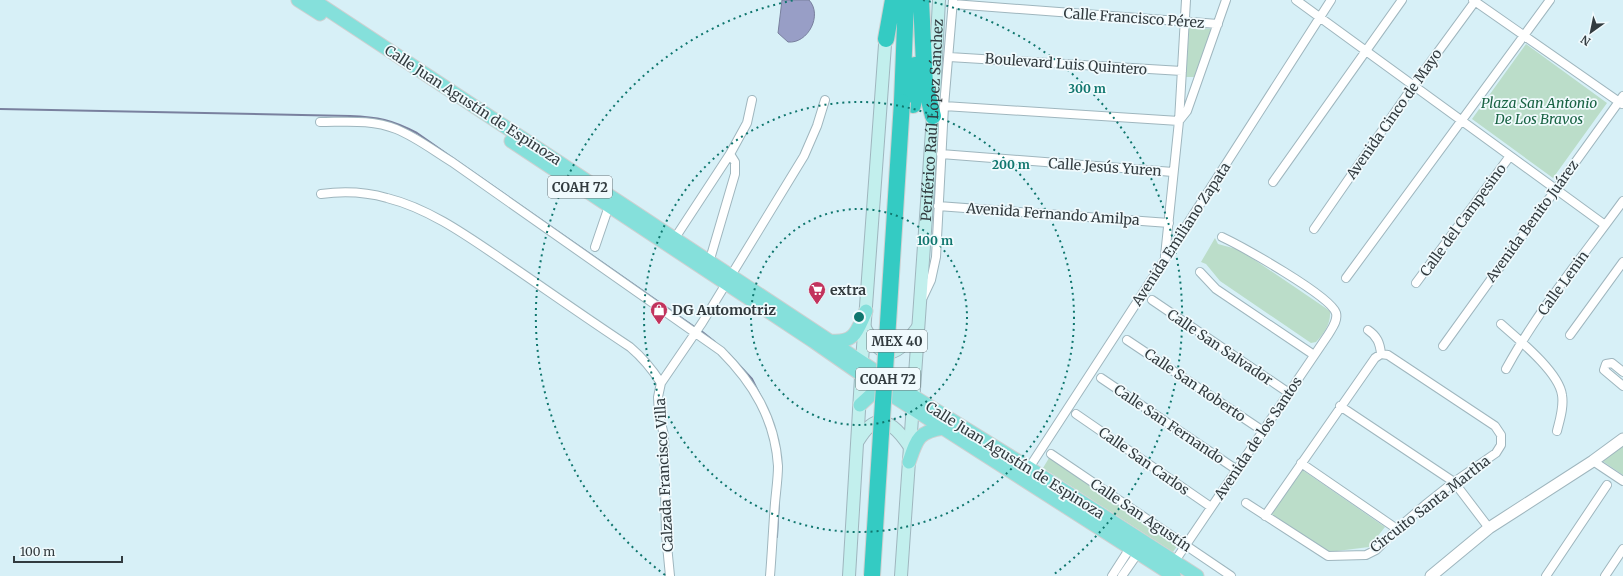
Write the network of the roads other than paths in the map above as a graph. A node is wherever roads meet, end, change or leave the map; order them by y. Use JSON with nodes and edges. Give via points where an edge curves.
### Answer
{"nodes":[{"id":1,"x":298,"y":0,"type":"edge"},
{"id":2,"x":313,"y":0,"type":"edge"},
{"id":3,"x":888,"y":0,"type":"edge"},
{"id":4,"x":893,"y":0,"type":"edge"},
{"id":5,"x":906,"y":0,"type":"edge"},
{"id":6,"x":920,"y":0,"type":"edge"},
{"id":7,"x":939,"y":0,"type":"edge"},
{"id":8,"x":1186,"y":0,"type":"edge"},
{"id":9,"x":1226,"y":0,"type":"edge"},
{"id":10,"x":1296,"y":0,"type":"edge"},
{"id":11,"x":1331,"y":0,"type":"edge"},
{"id":12,"x":1402,"y":0,"type":"edge"},
{"id":13,"x":1475,"y":0,"type":"edge"},
{"id":14,"x":1550,"y":0,"type":"edge"},
{"id":15,"x":953,"y":2,"type":"edge"},
{"id":16,"x":1319,"y":18,"type":"junction"},
{"id":17,"x":1184,"y":22,"type":"junction"},
{"id":18,"x":1218,"y":24,"type":"junction"},
{"id":19,"x":1525,"y":35,"type":"junction"},
{"id":20,"x":886,"y":39,"type":"junction"},
{"id":21,"x":1366,"y":52,"type":"junction"},
{"id":22,"x":949,"y":56,"type":"junction"},
{"id":23,"x":1182,"y":71,"type":"junction"},
{"id":24,"x":1413,"y":86,"type":"junction"},
{"id":25,"x":752,"y":100,"type":"dead end"},
{"id":26,"x":825,"y":100,"type":"dead end"},
{"id":27,"x":1622,"y":101,"type":"edge"},
{"id":28,"x":908,"y":103,"type":"junction"},
{"id":29,"x":939,"y":111,"type":"junction"},
{"id":30,"x":1179,"y":121,"type":"junction"},
{"id":31,"x":1461,"y":121,"type":"junction"},
{"id":32,"x":320,"y":122,"type":"dead end"},
{"id":33,"x":730,"y":154,"type":"junction"},
{"id":34,"x":941,"y":154,"type":"junction"},
{"id":35,"x":1510,"y":156,"type":"junction"},
{"id":36,"x":1173,"y":172,"type":"junction"},
{"id":37,"x":1273,"y":182,"type":"dead end"},
{"id":38,"x":1555,"y":189,"type":"junction"},
{"id":39,"x":321,"y":194,"type":"dead end"},
{"id":40,"x":610,"y":202,"type":"junction"},
{"id":41,"x":1622,"y":205,"type":"edge"},
{"id":42,"x":938,"y":206,"type":"junction"},
{"id":43,"x":1169,"y":223,"type":"junction"},
{"id":44,"x":1605,"y":225,"type":"junction"},
{"id":45,"x":1314,"y":229,"type":"dead end"},
{"id":46,"x":1222,"y":237,"type":"dead end"},
{"id":47,"x":673,"y":243,"type":"junction"},
{"id":48,"x":595,"y":247,"type":"dead end"},
{"id":49,"x":1165,"y":259,"type":"junction"},
{"id":50,"x":1623,"y":262,"type":"edge"},
{"id":51,"x":708,"y":266,"type":"junction"},
{"id":52,"x":1200,"y":272,"type":"dead end"},
{"id":53,"x":1346,"y":278,"type":"dead end"},
{"id":54,"x":728,"y":279,"type":"junction"},
{"id":55,"x":1416,"y":283,"type":"dead end"},
{"id":56,"x":1152,"y":300,"type":"dead end"},
{"id":57,"x":920,"y":303,"type":"junction"},
{"id":58,"x":866,"y":311,"type":"junction"},
{"id":59,"x":1501,"y":324,"type":"dead end"},
{"id":60,"x":918,"y":327,"type":"junction"},
{"id":61,"x":865,"y":328,"type":"junction"},
{"id":62,"x":1368,"y":330,"type":"dead end"},
{"id":63,"x":697,"y":332,"type":"junction"},
{"id":64,"x":1570,"y":335,"type":"dead end"},
{"id":65,"x":1127,"y":340,"type":"dead end"},
{"id":66,"x":832,"y":341,"type":"junction"},
{"id":67,"x":1521,"y":341,"type":"junction"},
{"id":68,"x":1443,"y":346,"type":"dead end"},
{"id":69,"x":1381,"y":354,"type":"junction"},
{"id":70,"x":1314,"y":355,"type":"junction"},
{"id":71,"x":862,"y":361,"type":"junction"},
{"id":72,"x":1506,"y":369,"type":"dead end"},
{"id":73,"x":1623,"y":372,"type":"edge"},
{"id":74,"x":862,"y":375,"type":"junction"},
{"id":75,"x":1101,"y":378,"type":"dead end"},
{"id":76,"x":661,"y":383,"type":"junction"},
{"id":77,"x":1623,"y":386,"type":"edge"},
{"id":78,"x":882,"y":388,"type":"junction"},
{"id":79,"x":1289,"y":393,"type":"junction"},
{"id":80,"x":913,"y":402,"type":"junction"},
{"id":81,"x":860,"y":405,"type":"junction"},
{"id":82,"x":1340,"y":406,"type":"junction"},
{"id":83,"x":1076,"y":414,"type":"dead end"},
{"id":84,"x":943,"y":428,"type":"junction"},
{"id":85,"x":1263,"y":431,"type":"junction"},
{"id":86,"x":1557,"y":431,"type":"dead end"},
{"id":87,"x":1623,"y":439,"type":"edge"},
{"id":88,"x":858,"y":442,"type":"junction"},
{"id":89,"x":910,"y":447,"type":"junction"},
{"id":90,"x":1051,"y":454,"type":"dead end"},
{"id":91,"x":1593,"y":461,"type":"junction"},
{"id":92,"x":909,"y":462,"type":"junction"},
{"id":93,"x":1301,"y":463,"type":"junction"},
{"id":94,"x":1029,"y":468,"type":"junction"},
{"id":95,"x":1008,"y":470,"type":"junction"},
{"id":96,"x":1237,"y":470,"type":"junction"},
{"id":97,"x":1623,"y":481,"type":"edge"},
{"id":98,"x":1454,"y":482,"type":"junction"},
{"id":99,"x":1607,"y":485,"type":"dead end"},
{"id":100,"x":1038,"y":489,"type":"junction"},
{"id":101,"x":1246,"y":503,"type":"dead end"},
{"id":102,"x":1211,"y":507,"type":"junction"},
{"id":103,"x":1265,"y":516,"type":"junction"},
{"id":104,"x":1489,"y":528,"type":"junction"},
{"id":105,"x":1397,"y":529,"type":"junction"},
{"id":106,"x":1186,"y":545,"type":"junction"},
{"id":107,"x":1623,"y":549,"type":"edge"},
{"id":108,"x":1134,"y":550,"type":"junction"},
{"id":109,"x":1175,"y":562,"type":"junction"},
{"id":110,"x":670,"y":576,"type":"edge"},
{"id":111,"x":770,"y":576,"type":"edge"},
{"id":112,"x":849,"y":576,"type":"edge"},
{"id":113,"x":872,"y":576,"type":"edge"},
{"id":114,"x":881,"y":576,"type":"edge"},
{"id":115,"x":901,"y":576,"type":"edge"},
{"id":116,"x":1112,"y":576,"type":"edge"},
{"id":117,"x":1122,"y":576,"type":"edge"},
{"id":118,"x":1174,"y":576,"type":"edge"},
{"id":119,"x":1197,"y":576,"type":"edge"},
{"id":120,"x":1231,"y":576,"type":"edge"},
{"id":121,"x":1431,"y":576,"type":"edge"},
{"id":122,"x":1546,"y":576,"type":"edge"},
{"id":123,"x":1605,"y":576,"type":"edge"}],
"edges":[{"from":1,"to":40,"type":"main road","name":"Calle Juan Agustín de Espinoza","number":"COAH 72"},
{"from":2,"to":40,"type":"main road","name":"Calle Juan Agustín de Espinoza","number":"COAH 72"},
{"from":3,"to":20,"type":"main road"},
{"from":4,"to":20,"type":"highway"},
{"from":5,"to":28,"type":"highway","name":"Periférico Raúl López Sánchez","number":"MEX 40"},
{"from":6,"to":28,"type":"highway","name":"Periférico Raúl López Sánchez","number":"MEX 40"},
{"from":6,"to":29,"type":"highway","via":[[926,85]]},
{"from":7,"to":29,"type":"main road","name":"Periférico Raúl López Sánchez"},
{"from":8,"to":17,"type":"street"},
{"from":9,"to":18,"type":"street"},
{"from":10,"to":16,"type":"street"},
{"from":11,"to":16,"type":"street","name":"Avenida Emiliano Zapata"},
{"from":12,"to":21,"type":"street"},
{"from":13,"to":19,"type":"street"},
{"from":13,"to":24,"type":"street","name":"Avenida Cinco de Mayo"},
{"from":14,"to":19,"type":"street"},
{"from":15,"to":17,"type":"street","name":"Calle Francisco Pérez"},
{"from":15,"to":22,"type":"street"},
{"from":16,"to":21,"type":"street"},
{"from":16,"to":49,"type":"street","name":"Avenida Emiliano Zapata"},
{"from":17,"to":18,"type":"street","name":"Calle Francisco Pérez"},
{"from":17,"to":23,"type":"street"},
{"from":18,"to":30,"type":"street","via":[[1186,111]]},
{"from":19,"to":27,"type":"street"},
{"from":19,"to":31,"type":"street"},
{"from":20,"to":58,"type":"main road"},
{"from":21,"to":24,"type":"street"},
{"from":21,"to":37,"type":"street"},
{"from":22,"to":23,"type":"street","name":"Boulevard Luis Quintero"},
{"from":22,"to":29,"type":"street"},
{"from":23,"to":30,"type":"street"},
{"from":24,"to":31,"type":"street"},
{"from":24,"to":45,"type":"street","name":"Avenida Cinco de Mayo"},
{"from":25,"to":33,"type":"street","via":[[747,123]]},
{"from":26,"to":54,"type":"street","name":"Calzada Francisco Villa","via":[[804,156]]},
{"from":27,"to":38,"type":"street","name":"Avenida Benito Juárez"},
{"from":28,"to":113,"type":"highway","name":"Periférico Raúl López Sánchez","number":"MEX 40","bridge":true},
{"from":28,"to":114,"type":"highway","name":"Periférico Raúl López Sánchez","number":"MEX 40"},
{"from":29,"to":30,"type":"street"},
{"from":29,"to":34,"type":"street"},
{"from":29,"to":57,"type":"main road","name":"Periférico Raúl López Sánchez"},
{"from":30,"to":36,"type":"street"},
{"from":31,"to":35,"type":"street"},
{"from":31,"to":53,"type":"street"},
{"from":32,"to":63,"type":"street","via":[[380,124],[416,139]]},
{"from":33,"to":47,"type":"street"},
{"from":33,"to":51,"type":"street","via":[[735,162],[735,171]]},
{"from":34,"to":36,"type":"street","name":"Calle Jesús Yuren"},
{"from":34,"to":42,"type":"street"},
{"from":35,"to":38,"type":"street"},
{"from":35,"to":55,"type":"street","name":"Calle del Campesino"},
{"from":36,"to":43,"type":"street"},
{"from":38,"to":44,"type":"street"},
{"from":38,"to":68,"type":"street","name":"Avenida Benito Juárez"},
{"from":39,"to":76,"type":"street","via":[[366,193],[387,197],[454,228],[640,355]]},
{"from":40,"to":47,"type":"main road","name":"Calle Juan Agustín de Espinoza","number":"COAH 72"},
{"from":40,"to":48,"type":"street"},
{"from":41,"to":44,"type":"street","name":"Calle Lenin"},
{"from":42,"to":43,"type":"street","name":"Avenida Fernando Amilpa"},
{"from":42,"to":57,"type":"street","via":[[934,268]]},
{"from":43,"to":49,"type":"street"},
{"from":44,"to":67,"type":"street","name":"Calle Lenin"},
{"from":46,"to":70,"type":"street","name":"Avenida de los Santos","via":[[1278,268],[1329,303],[1335,312],[1335,324]]},
{"from":47,"to":51,"type":"main road","name":"Calle Juan Agustín de Espinoza","number":"COAH 72"},
{"from":49,"to":94,"type":"street","name":"Avenida Emiliano Zapata"},
{"from":50,"to":64,"type":"street"},
{"from":51,"to":54,"type":"main road","name":"Calle Juan Agustín de Espinoza","number":"COAH 72"},
{"from":52,"to":70,"type":"street","via":[[1216,289]]},
{"from":54,"to":63,"type":"street","name":"Calzada Francisco Villa"},
{"from":54,"to":66,"type":"main road","name":"Calle Juan Agustín de Espinoza","number":"COAH 72"},
{"from":54,"to":74,"type":"main road","name":"Calle Juan Agustín de Espinoza","number":"COAH 72"},
{"from":56,"to":79,"type":"street","name":"Calle San Salvador"},
{"from":57,"to":60,"type":"main road","name":"Periférico Raúl López Sánchez"},
{"from":58,"to":61,"type":"main road"},
{"from":58,"to":66,"type":"main road","via":[[857,330],[849,339],[841,342]]},
{"from":59,"to":67,"type":"street"},
{"from":60,"to":61,"type":"main road","via":[[903,347],[889,352],[878,348]]},
{"from":60,"to":80,"type":"main road","name":"Periférico Raúl López Sánchez"},
{"from":61,"to":71,"type":"main road"},
{"from":62,"to":69,"type":"street","via":[[1378,340]]},
{"from":63,"to":76,"type":"street","name":"Calzada Francisco Villa"},
{"from":63,"to":111,"type":"street","via":[[721,351],[756,393],[774,438],[778,467]]},
{"from":65,"to":85,"type":"street","name":"Calle San Roberto"},
{"from":66,"to":71,"type":"main road","name":"Calle Juan Agustín de Espinoza","number":"COAH 72"},
{"from":67,"to":72,"type":"street","name":"Calle Lenin"},
{"from":67,"to":86,"type":"street","via":[[1558,381],[1563,408]]},
{"from":69,"to":82,"type":"street","via":[[1374,358]]},
{"from":69,"to":98,"type":"street","name":"Circuito Santa Martha","via":[[1388,355],[1495,426],[1501,435],[1501,445],[1496,453]]},
{"from":70,"to":79,"type":"street","name":"Avenida de los Santos"},
{"from":71,"to":74,"type":"main road"},
{"from":71,"to":80,"type":"main road","name":"Calle Juan Agustín de Espinoza","number":"COAH 72"},
{"from":73,"to":77,"type":"street","via":[[1612,363],[1604,367],[1604,370]]},
{"from":74,"to":78,"type":"main road","name":"Calle Juan Agustín de Espinoza","number":"COAH 72"},
{"from":74,"to":81,"type":"main road"},
{"from":75,"to":96,"type":"street","name":"Calle San Fernando"},
{"from":76,"to":110,"type":"street","name":"Calzada Francisco Villa","via":[[658,397],[664,435],[666,535]]},
{"from":78,"to":80,"type":"main road","name":"Calle Juan Agustín de Espinoza","number":"COAH 72"},
{"from":78,"to":81,"type":"main road"},
{"from":79,"to":85,"type":"street","name":"Avenida de los Santos"},
{"from":80,"to":84,"type":"main road","name":"Calle Juan Agustín de Espinoza"},
{"from":80,"to":89,"type":"main road","name":"Periférico Raúl López Sánchez"},
{"from":80,"to":94,"type":"main road","name":"Calle Juan Agustín de Espinoza"},
{"from":81,"to":88,"type":"main road"},
{"from":82,"to":93,"type":"street"},
{"from":82,"to":98,"type":"street"},
{"from":83,"to":102,"type":"street","name":"Calle San Carlos"},
{"from":84,"to":92,"type":"main road","via":[[929,430],[920,436]]},
{"from":84,"to":95,"type":"main road","name":"Calle Juan Agustín de Espinoza"},
{"from":85,"to":96,"type":"street","name":"Avenida de los Santos"},
{"from":87,"to":91,"type":"street"},
{"from":88,"to":89,"type":"main road","via":[[870,426],[886,423],[899,431]]},
{"from":88,"to":112,"type":"main road"},
{"from":89,"to":92,"type":"main road","name":"Periférico Raúl López Sánchez"},
{"from":90,"to":106,"type":"street","name":"Calle San Agustín"},
{"from":91,"to":97,"type":"street"},
{"from":91,"to":104,"type":"street"},
{"from":92,"to":115,"type":"main road","name":"Periférico Raúl López Sánchez"},
{"from":93,"to":103,"type":"street"},
{"from":93,"to":105,"type":"street"},
{"from":94,"to":95,"type":"main road"},
{"from":94,"to":100,"type":"main road"},
{"from":94,"to":109,"type":"main road","name":"Calle Juan Agustín de Espinoza"},
{"from":95,"to":100,"type":"main road","name":"Calle Juan Agustín de Espinoza"},
{"from":96,"to":102,"type":"street","name":"Avenida de los Santos"},
{"from":98,"to":104,"type":"street"},
{"from":98,"to":105,"type":"street","name":"Circuito Santa Martha"},
{"from":99,"to":122,"type":"street"},
{"from":100,"to":108,"type":"main road","name":"Calle Juan Agustín de Espinoza"},
{"from":101,"to":103,"type":"street","name":"Circuito Santa Martha"},
{"from":102,"to":106,"type":"street","name":"Avenida de los Santos"},
{"from":103,"to":105,"type":"street","name":"Circuito Santa Martha","via":[[1328,556],[1353,556],[1371,552]]},
{"from":104,"to":121,"type":"street"},
{"from":106,"to":109,"type":"street","name":"Avenida de los Santos"},
{"from":106,"to":120,"type":"street","name":"Calle San Agustín"},
{"from":107,"to":123,"type":"street"},
{"from":108,"to":116,"type":"street"},
{"from":108,"to":117,"type":"street"},
{"from":108,"to":118,"type":"main road","name":"Calle Juan Agustín de Espinoza"},
{"from":109,"to":119,"type":"main road","name":"Calle Juan Agustín de Espinoza"}]}
